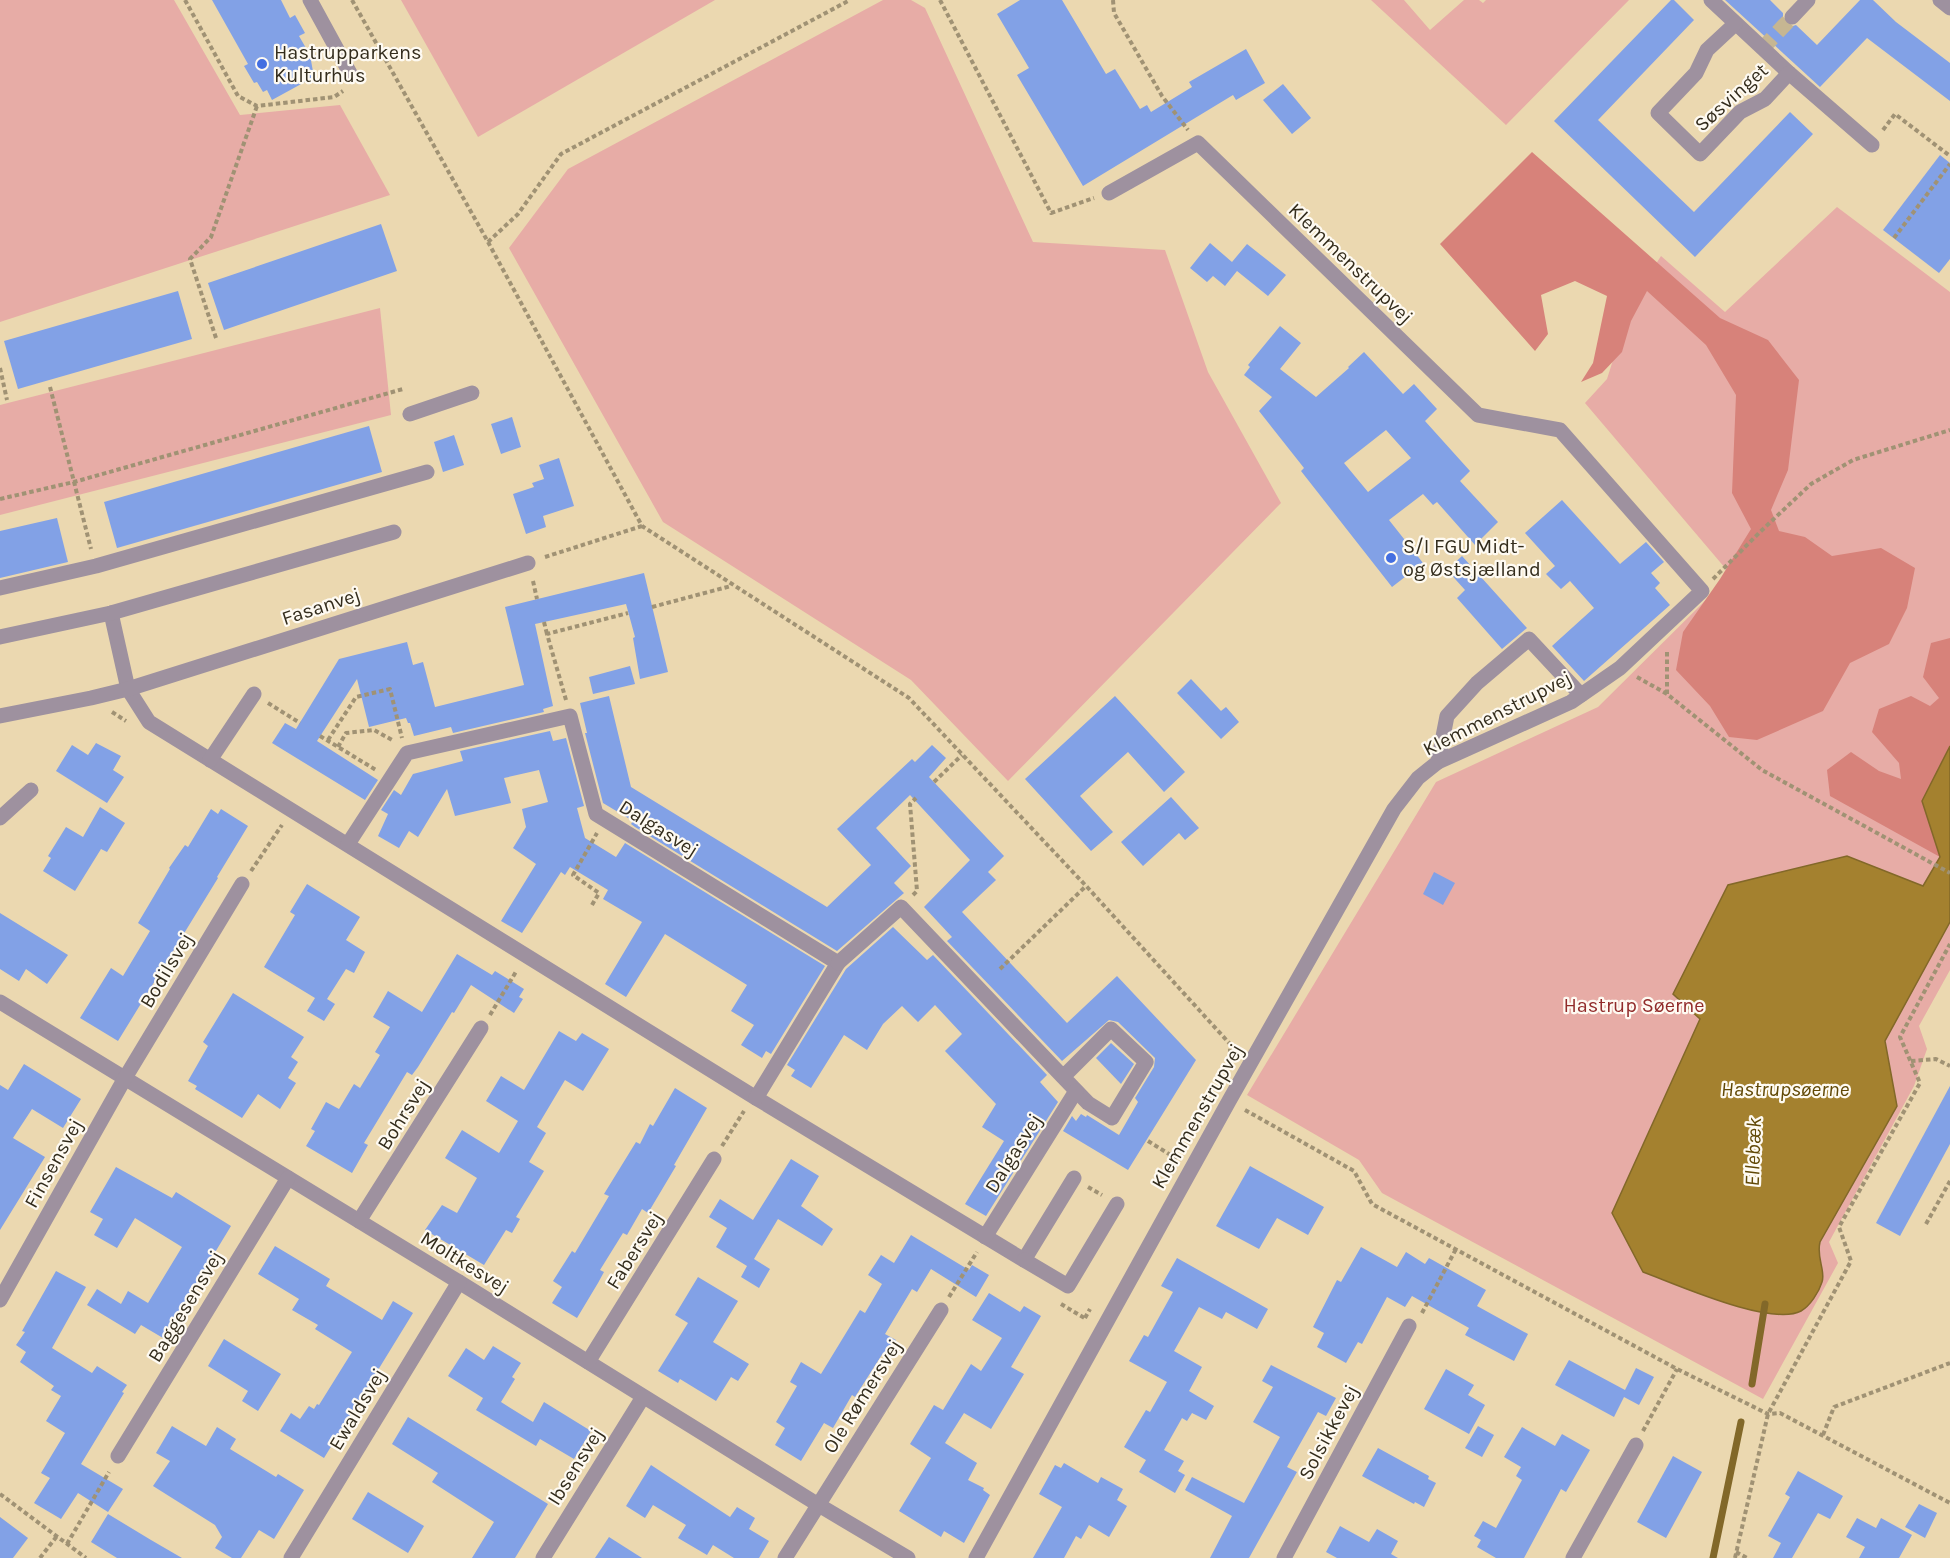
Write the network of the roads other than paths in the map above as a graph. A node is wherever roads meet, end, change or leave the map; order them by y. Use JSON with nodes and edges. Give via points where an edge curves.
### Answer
{"nodes":[{"id":1,"x":310,"y":0,"type":"edge"},
{"id":2,"x":1711,"y":0,"type":"edge"},
{"id":3,"x":1808,"y":0,"type":"edge"},
{"id":4,"x":1940,"y":0,"type":"edge"},
{"id":5,"x":1950,"y":8,"type":"edge"},
{"id":6,"x":1792,"y":16,"type":"tunnel mouth"},
{"id":7,"x":1736,"y":24,"type":"junction"},
{"id":8,"x":1788,"y":74,"type":"junction"},
{"id":9,"x":351,"y":75,"type":"road end"},
{"id":10,"x":1872,"y":145,"type":"road end"},
{"id":11,"x":1109,"y":193,"type":"road end"},
{"id":12,"x":472,"y":393,"type":"dead end"},
{"id":13,"x":410,"y":414,"type":"dead end"},
{"id":14,"x":427,"y":471,"type":"dead end"},
{"id":15,"x":394,"y":532,"type":"dead end"},
{"id":16,"x":528,"y":563,"type":"road end"},
{"id":17,"x":0,"y":588,"type":"edge"},
{"id":18,"x":111,"y":613,"type":"junction"},
{"id":19,"x":0,"y":637,"type":"edge"},
{"id":20,"x":128,"y":689,"type":"junction"},
{"id":21,"x":254,"y":694,"type":"dead end"},
{"id":22,"x":1581,"y":695,"type":"junction"},
{"id":23,"x":0,"y":716,"type":"edge"},
{"id":24,"x":210,"y":760,"type":"junction"},
{"id":25,"x":1438,"y":762,"type":"junction"},
{"id":26,"x":32,"y":790,"type":"dead end"},
{"id":27,"x":0,"y":818,"type":"edge"},
{"id":28,"x":348,"y":844,"type":"junction"},
{"id":29,"x":242,"y":884,"type":"road end"},
{"id":30,"x":838,"y":963,"type":"junction"},
{"id":31,"x":0,"y":1002,"type":"edge"},
{"id":32,"x":482,"y":1028,"type":"road end"},
{"id":33,"x":1063,"y":1077,"type":"junction"},
{"id":34,"x":125,"y":1078,"type":"junction"},
{"id":35,"x":1076,"y":1091,"type":"junction"},
{"id":36,"x":756,"y":1098,"type":"junction"},
{"id":37,"x":714,"y":1159,"type":"road end"},
{"id":38,"x":288,"y":1178,"type":"junction"},
{"id":39,"x":1074,"y":1178,"type":"dead end"},
{"id":40,"x":1117,"y":1204,"type":"dead end"},
{"id":41,"x":359,"y":1221,"type":"junction"},
{"id":42,"x":986,"y":1237,"type":"junction"},
{"id":43,"x":1024,"y":1260,"type":"junction"},
{"id":44,"x":459,"y":1282,"type":"junction"},
{"id":45,"x":0,"y":1300,"type":"edge"},
{"id":46,"x":941,"y":1310,"type":"road end"},
{"id":47,"x":1409,"y":1326,"type":"road end"},
{"id":48,"x":588,"y":1362,"type":"junction"},
{"id":49,"x":643,"y":1396,"type":"junction"},
{"id":50,"x":1636,"y":1445,"type":"road end"},
{"id":51,"x":118,"y":1456,"type":"road end"},
{"id":52,"x":817,"y":1504,"type":"junction"},
{"id":53,"x":291,"y":1558,"type":"edge"},
{"id":54,"x":543,"y":1558,"type":"edge"},
{"id":55,"x":785,"y":1558,"type":"edge"},
{"id":56,"x":908,"y":1558,"type":"edge"},
{"id":57,"x":976,"y":1558,"type":"edge"},
{"id":58,"x":1284,"y":1558,"type":"edge"},
{"id":59,"x":1573,"y":1558,"type":"edge"}],
"edges":[{"from":1,"to":9,"type":"street"},
{"from":2,"to":7,"type":"street","name":"Søsvinget"},
{"from":3,"to":6,"type":"street"},
{"from":4,"to":5,"type":"street"},
{"from":7,"to":8,"type":"street","name":"Søsvinget"},
{"from":7,"to":8,"type":"street","name":"Søsvinget","via":[[1707,50],[1696,73],[1658,113],[1700,154],[1740,112],[1765,99]]},
{"from":8,"to":10,"type":"street","name":"Søsvinget"},
{"from":11,"to":22,"type":"street","name":"Klemmenstrupvej","via":[[1198,143],[1478,414],[1560,430],[1702,591],[1620,668]]},
{"from":12,"to":13,"type":"street"},
{"from":14,"to":17,"type":"street","via":[[96,566]]},
{"from":15,"to":18,"type":"street"},
{"from":16,"to":20,"type":"street","name":"Fasanvej"},
{"from":18,"to":19,"type":"street"},
{"from":18,"to":20,"type":"street"},
{"from":20,"to":23,"type":"street","name":"Fasanvej"},
{"from":20,"to":24,"type":"street","via":[[149,722]]},
{"from":21,"to":24,"type":"street"},
{"from":22,"to":25,"type":"street","name":"Klemmenstrupvej"},
{"from":22,"to":25,"type":"street","via":[[1529,639],[1447,716]]},
{"from":24,"to":28,"type":"street"},
{"from":25,"to":57,"type":"street","name":"Klemmenstrupvej","via":[[1418,778],[1394,809]]},
{"from":26,"to":27,"type":"street"},
{"from":28,"to":30,"type":"street","name":"Dalgasvej","via":[[406,750],[570,716],[596,814]]},
{"from":28,"to":36,"type":"street"},
{"from":29,"to":34,"type":"street","name":"Bodilsvej"},
{"from":30,"to":33,"type":"street","via":[[901,907]]},
{"from":30,"to":36,"type":"street"},
{"from":31,"to":34,"type":"street","name":"Moltkesvej"},
{"from":32,"to":41,"type":"street","name":"Bohrsvej"},
{"from":33,"to":35,"type":"street"},
{"from":33,"to":35,"type":"street","via":[[1111,1029],[1146,1062],[1112,1118]]},
{"from":34,"to":38,"type":"street","name":"Moltkesvej"},
{"from":34,"to":45,"type":"street","name":"Finsensvej"},
{"from":35,"to":42,"type":"street","name":"Dalgasvej"},
{"from":36,"to":42,"type":"street"},
{"from":37,"to":48,"type":"street","name":"Fabersvej"},
{"from":38,"to":41,"type":"street","name":"Moltkesvej"},
{"from":38,"to":51,"type":"street","name":"Baggesensvej"},
{"from":39,"to":43,"type":"street"},
{"from":40,"to":43,"type":"street","via":[[1068,1286]]},
{"from":41,"to":44,"type":"street","name":"Moltkesvej"},
{"from":42,"to":43,"type":"street"},
{"from":44,"to":48,"type":"street","name":"Moltkesvej"},
{"from":44,"to":53,"type":"street","name":"Ewaldsvej"},
{"from":46,"to":52,"type":"street","name":"Ole Rømersvej"},
{"from":47,"to":58,"type":"street","name":"Solsikkevej"},
{"from":48,"to":49,"type":"street","name":"Moltkesvej"},
{"from":49,"to":52,"type":"street","name":"Moltkesvej"},
{"from":49,"to":54,"type":"street","name":"Ibsensvej"},
{"from":50,"to":59,"type":"street"},
{"from":52,"to":55,"type":"street","name":"Ole Rømersvej"},
{"from":52,"to":56,"type":"street","name":"Moltkesvej"}]}
